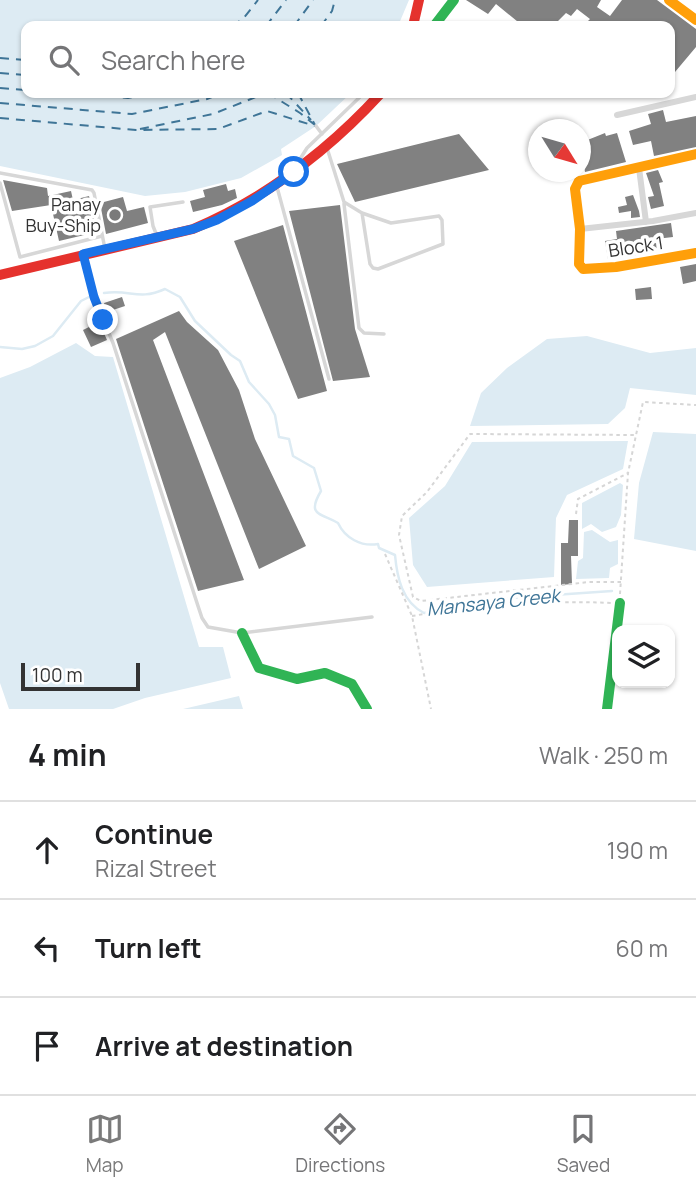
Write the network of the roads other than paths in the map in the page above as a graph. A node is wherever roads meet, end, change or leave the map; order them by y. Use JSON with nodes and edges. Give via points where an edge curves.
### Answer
{"nodes":[{"id":1,"x":419,"y":0,"type":"edge"},
{"id":2,"x":454,"y":0,"type":"edge"},
{"id":3,"x":669,"y":0,"type":"edge"},
{"id":4,"x":696,"y":20,"type":"edge"},
{"id":5,"x":414,"y":21,"type":"edge"},
{"id":6,"x":438,"y":21,"type":"edge"},
{"id":7,"x":696,"y":97,"type":"edge"},
{"id":8,"x":359,"y":98,"type":"edge"},
{"id":9,"x":376,"y":98,"type":"edge"},
{"id":10,"x":617,"y":115,"type":"dead end"},
{"id":11,"x":316,"y":126,"type":"dead end"},
{"id":12,"x":322,"y":134,"type":"junction"},
{"id":13,"x":326,"y":146,"type":"junction"},
{"id":14,"x":696,"y":153,"type":"edge"},
{"id":15,"x":639,"y":168,"type":"junction"},
{"id":16,"x":294,"y":172,"type":"junction"},
{"id":17,"x":0,"y":173,"type":"edge"},
{"id":18,"x":0,"y":183,"type":"edge"},
{"id":19,"x":276,"y":185,"type":"junction"},
{"id":20,"x":183,"y":202,"type":"dead end"},
{"id":21,"x":344,"y":202,"type":"junction"},
{"id":22,"x":362,"y":213,"type":"junction"},
{"id":23,"x":696,"y":213,"type":"edge"},
{"id":24,"x":646,"y":222,"type":"junction"},
{"id":25,"x":580,"y":229,"type":"junction"},
{"id":26,"x":102,"y":236,"type":"junction"},
{"id":27,"x":157,"y":236,"type":"junction"},
{"id":28,"x":105,"y":249,"type":"junction"},
{"id":29,"x":696,"y":253,"type":"edge"},
{"id":30,"x":83,"y":254,"type":"junction"},
{"id":31,"x":0,"y":275,"type":"edge"},
{"id":32,"x":384,"y":334,"type":"dead end"},
{"id":33,"x":330,"y":379,"type":"dead end"},
{"id":34,"x":620,"y":603,"type":"road end"},
{"id":35,"x":372,"y":617,"type":"dead end"},
{"id":36,"x":242,"y":633,"type":"junction"},
{"id":37,"x":367,"y":709,"type":"edge"},
{"id":38,"x":607,"y":709,"type":"edge"}],
"edges":[{"from":1,"to":5,"type":"street"},
{"from":2,"to":6,"type":"street"},
{"from":3,"to":4,"type":"street"},
{"from":7,"to":10,"type":"street"},
{"from":8,"to":12,"type":"lane"},
{"from":9,"to":13,"type":"street"},
{"from":11,"to":12,"type":"lane"},
{"from":12,"to":16,"type":"lane","via":[[301,155]]},
{"from":13,"to":16,"type":"street"},
{"from":13,"to":21,"type":"lane"},
{"from":14,"to":15,"type":"street"},
{"from":15,"to":24,"type":"street"},
{"from":15,"to":25,"type":"street","via":[[579,181],[575,190]]},
{"from":16,"to":19,"type":"street"},
{"from":17,"to":26,"type":"lane","via":[[92,190]]},
{"from":18,"to":26,"type":"lane","via":[[20,257]]},
{"from":19,"to":27,"type":"street","via":[[217,220]]},
{"from":19,"to":33,"type":"lane"},
{"from":20,"to":27,"type":"lane","via":[[150,206]]},
{"from":21,"to":22,"type":"lane"},
{"from":21,"to":32,"type":"lane","via":[[359,328],[364,333]]},
{"from":22,"to":22,"type":"lane","via":[[397,223],[439,216],[443,244],[373,268]]},
{"from":23,"to":24,"type":"street"},
{"from":24,"to":25,"type":"street"},
{"from":25,"to":29,"type":"street","name":"Block 1","via":[[580,268],[616,267]]},
{"from":26,"to":28,"type":"lane"},
{"from":27,"to":28,"type":"street"},
{"from":28,"to":30,"type":"street"},
{"from":30,"to":31,"type":"street"},
{"from":30,"to":36,"type":"lane","via":[[202,618],[208,627]]},
{"from":34,"to":38,"type":"street"},
{"from":35,"to":36,"type":"lane"},
{"from":36,"to":37,"type":"street","via":[[259,668],[297,679],[325,673],[352,684]]}]}
